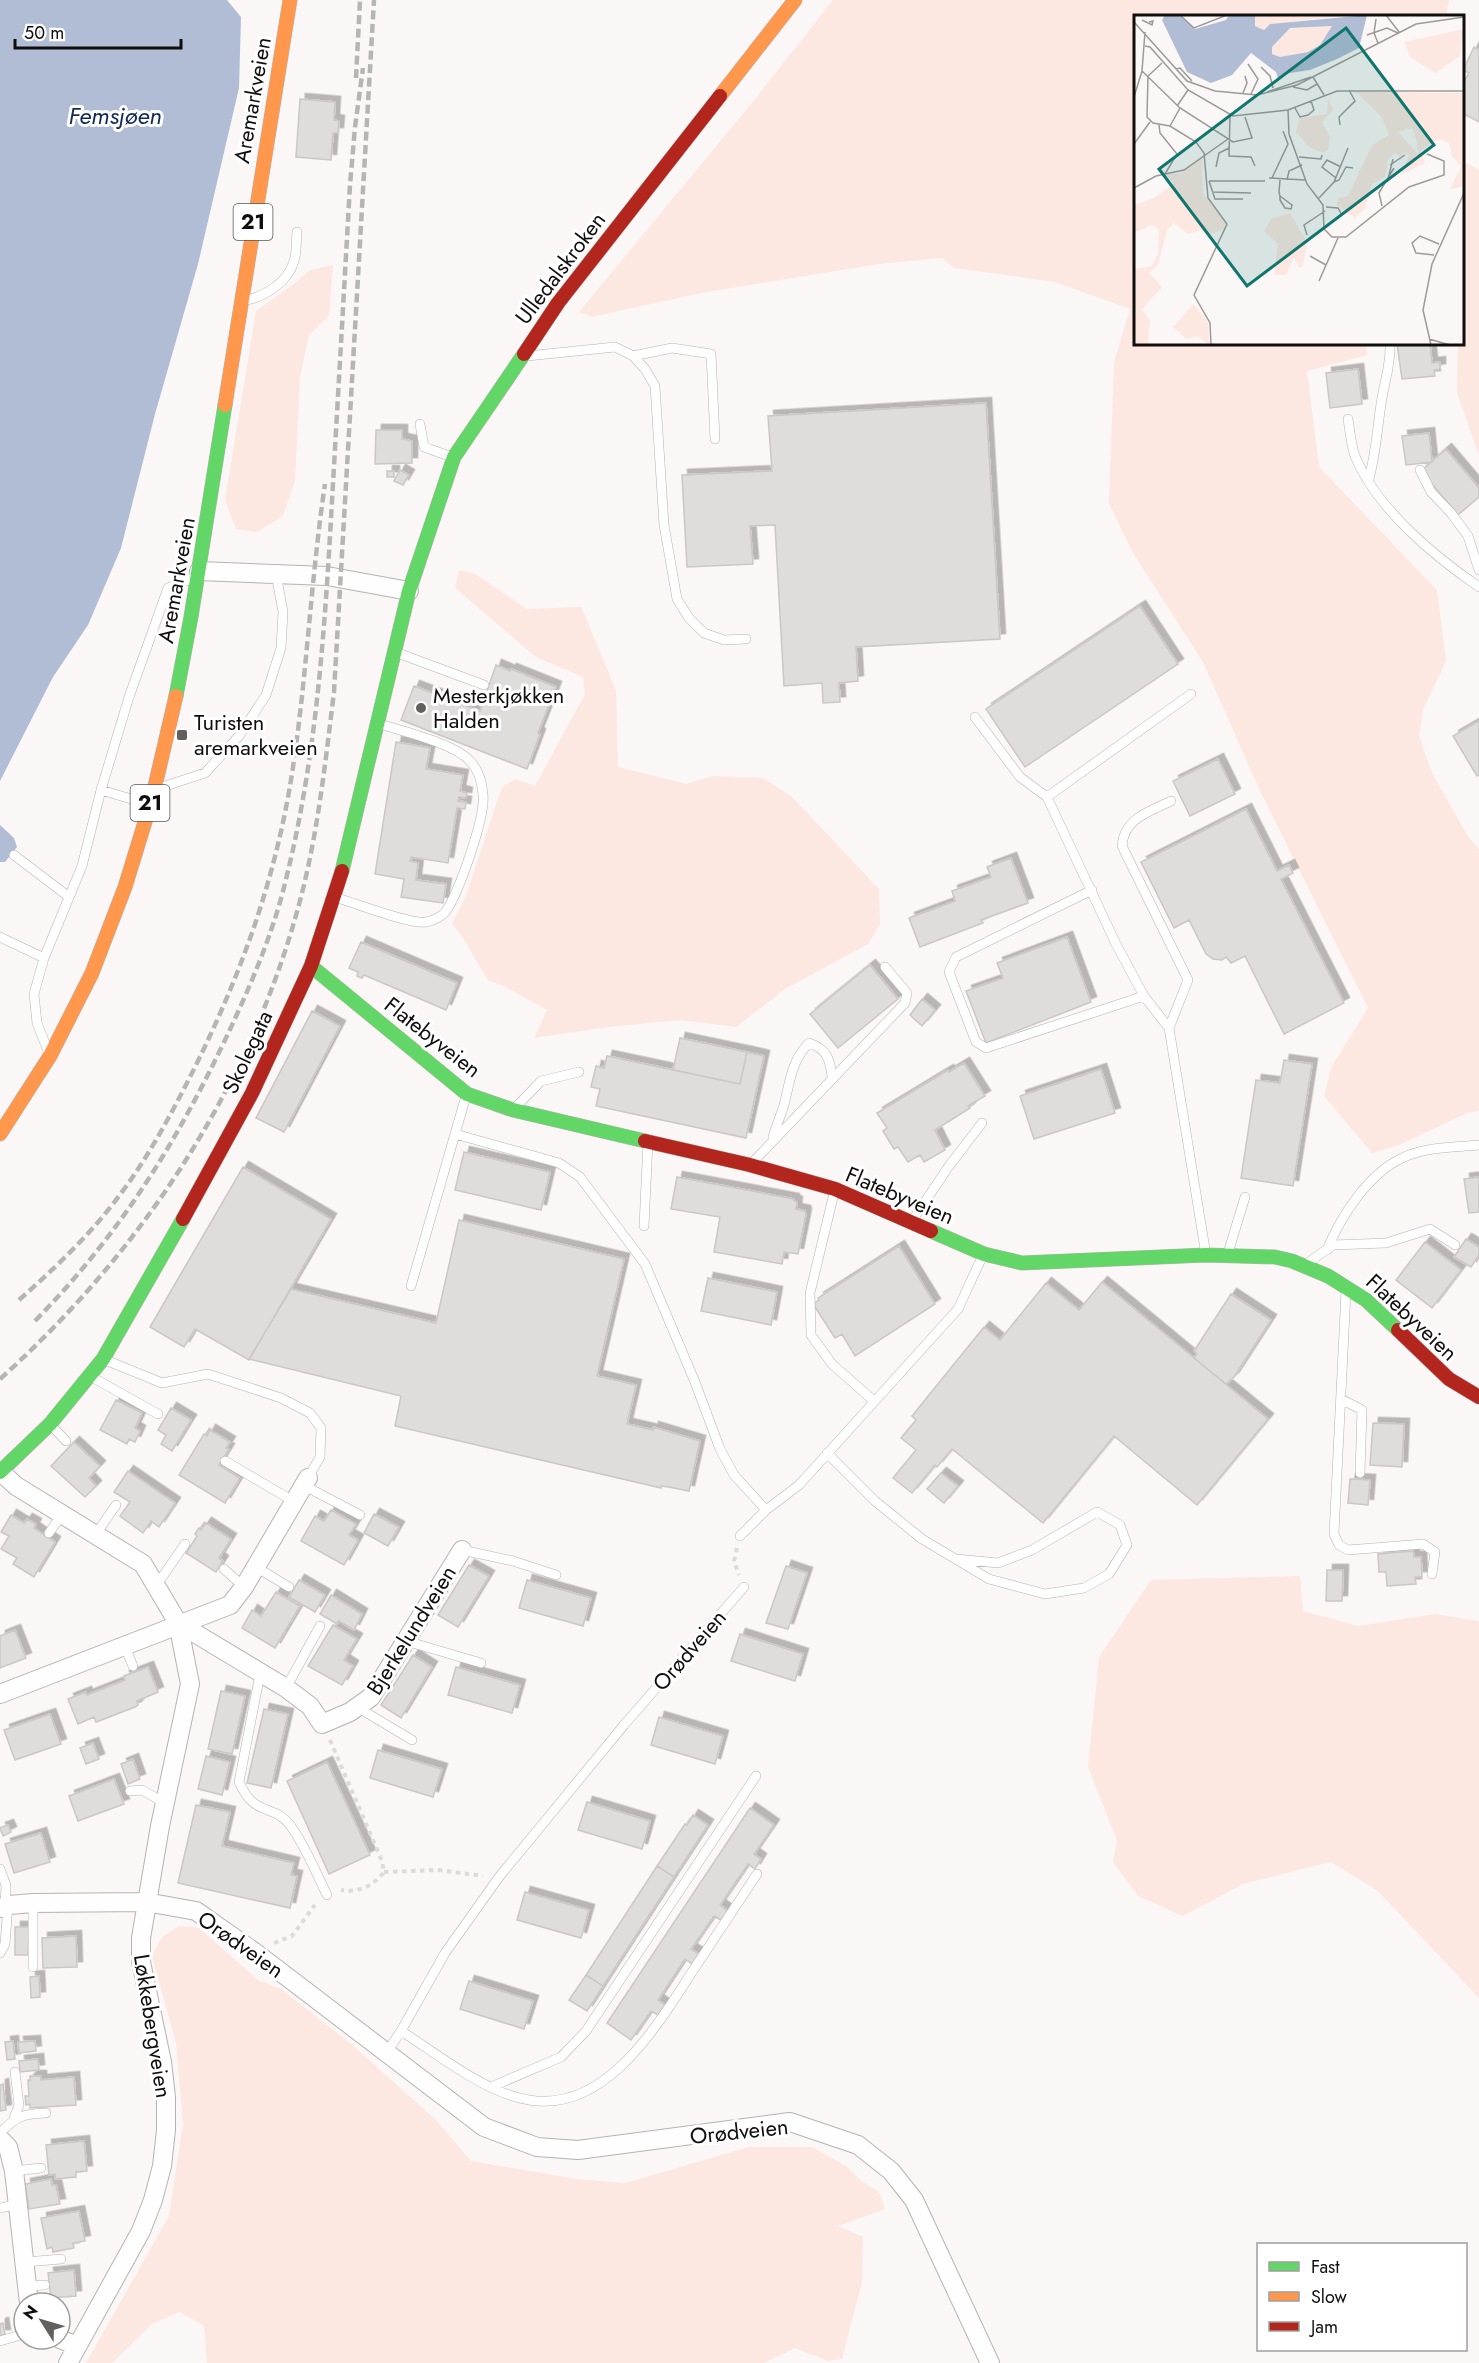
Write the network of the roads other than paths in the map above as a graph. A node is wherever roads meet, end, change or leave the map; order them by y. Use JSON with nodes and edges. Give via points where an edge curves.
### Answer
{"nodes":[{"id":1,"x":290,"y":0,"type":"edge"},
{"id":2,"x":795,"y":0,"type":"edge"},
{"id":3,"x":297,"y":232,"type":"dead end"},
{"id":4,"x":241,"y":301,"type":"junction"},
{"id":5,"x":1389,"y":345,"type":"edge"},
{"id":6,"x":521,"y":356,"type":"junction"},
{"id":7,"x":633,"y":356,"type":"junction"},
{"id":8,"x":1348,"y":419,"type":"dead end"},
{"id":9,"x":420,"y":424,"type":"dead end"},
{"id":10,"x":714,"y":439,"type":"dead end"},
{"id":11,"x":454,"y":457,"type":"junction"},
{"id":12,"x":1420,"y":470,"type":"dead end"},
{"id":13,"x":1369,"y":479,"type":"junction"},
{"id":14,"x":1479,"y":570,"type":"edge"},
{"id":15,"x":199,"y":573,"type":"junction"},
{"id":16,"x":276,"y":574,"type":"junction"},
{"id":17,"x":1479,"y":586,"type":"edge"},
{"id":18,"x":410,"y":591,"type":"junction"},
{"id":19,"x":746,"y":639,"type":"dead end"},
{"id":20,"x":393,"y":651,"type":"junction"},
{"id":21,"x":484,"y":685,"type":"dead end"},
{"id":22,"x":1191,"y":694,"type":"dead end"},
{"id":23,"x":975,"y":717,"type":"dead end"},
{"id":24,"x":377,"y":723,"type":"junction"},
{"id":25,"x":101,"y":790,"type":"junction"},
{"id":26,"x":153,"y":790,"type":"junction"},
{"id":27,"x":1047,"y":797,"type":"junction"},
{"id":28,"x":1171,"y":801,"type":"dead end"},
{"id":29,"x":150,"y":804,"type":"junction"},
{"id":30,"x":14,"y":855,"type":"dead end"},
{"id":31,"x":1092,"y":890,"type":"junction"},
{"id":32,"x":69,"y":897,"type":"junction"},
{"id":33,"x":334,"y":897,"type":"junction"},
{"id":34,"x":0,"y":937,"type":"edge"},
{"id":35,"x":44,"y":958,"type":"junction"},
{"id":36,"x":311,"y":966,"type":"junction"},
{"id":37,"x":885,"y":967,"type":"dead end"},
{"id":38,"x":1144,"y":996,"type":"junction"},
{"id":39,"x":1169,"y":1028,"type":"junction"},
{"id":40,"x":50,"y":1056,"type":"junction"},
{"id":41,"x":579,"y":1072,"type":"dead end"},
{"id":42,"x":832,"y":1077,"type":"junction"},
{"id":43,"x":467,"y":1094,"type":"junction"},
{"id":44,"x":513,"y":1110,"type":"junction"},
{"id":45,"x":982,"y":1123,"type":"dead end"},
{"id":46,"x":0,"y":1134,"type":"edge"},
{"id":47,"x":455,"y":1134,"type":"junction"},
{"id":48,"x":648,"y":1142,"type":"junction"},
{"id":49,"x":771,"y":1142,"type":"junction"},
{"id":50,"x":1479,"y":1145,"type":"edge"},
{"id":51,"x":750,"y":1165,"type":"junction"},
{"id":52,"x":835,"y":1190,"type":"junction"},
{"id":53,"x":1245,"y":1197,"type":"dead end"},
{"id":54,"x":912,"y":1221,"type":"junction"},
{"id":55,"x":644,"y":1226,"type":"dead end"},
{"id":56,"x":1455,"y":1245,"type":"dead end"},
{"id":57,"x":1327,"y":1250,"type":"junction"},
{"id":58,"x":984,"y":1254,"type":"junction"},
{"id":59,"x":1206,"y":1255,"type":"junction"},
{"id":60,"x":1227,"y":1255,"type":"junction"},
{"id":61,"x":1304,"y":1266,"type":"junction"},
{"id":62,"x":1346,"y":1285,"type":"junction"},
{"id":63,"x":411,"y":1286,"type":"dead end"},
{"id":64,"x":103,"y":1359,"type":"junction"},
{"id":65,"x":90,"y":1376,"type":"junction"},
{"id":66,"x":1478,"y":1398,"type":"edge"},
{"id":67,"x":1341,"y":1399,"type":"junction"},
{"id":68,"x":873,"y":1401,"type":"junction"},
{"id":69,"x":158,"y":1414,"type":"dead end"},
{"id":70,"x":50,"y":1424,"type":"junction"},
{"id":71,"x":66,"y":1441,"type":"dead end"},
{"id":72,"x":827,"y":1454,"type":"junction"},
{"id":73,"x":225,"y":1461,"type":"dead end"},
{"id":74,"x":1,"y":1472,"type":"edge"},
{"id":75,"x":1360,"y":1473,"type":"dead end"},
{"id":76,"x":302,"y":1488,"type":"junction"},
{"id":77,"x":116,"y":1505,"type":"dead end"},
{"id":78,"x":766,"y":1510,"type":"junction"},
{"id":79,"x":63,"y":1513,"type":"junction"},
{"id":80,"x":360,"y":1515,"type":"dead end"},
{"id":81,"x":49,"y":1533,"type":"dead end"},
{"id":82,"x":96,"y":1534,"type":"junction"},
{"id":83,"x":740,"y":1536,"type":"road end"},
{"id":84,"x":185,"y":1544,"type":"dead end"},
{"id":85,"x":462,"y":1550,"type":"joint"},
{"id":86,"x":956,"y":1559,"type":"junction"},
{"id":87,"x":256,"y":1567,"type":"junction"},
{"id":88,"x":224,"y":1569,"type":"dead end"},
{"id":89,"x":1432,"y":1574,"type":"dead end"},
{"id":90,"x":556,"y":1575,"type":"dead end"},
{"id":91,"x":156,"y":1586,"type":"junction"},
{"id":92,"x":244,"y":1587,"type":"junction"},
{"id":93,"x":289,"y":1587,"type":"dead end"},
{"id":94,"x":744,"y":1587,"type":"road end"},
{"id":95,"x":178,"y":1623,"type":"junction"},
{"id":96,"x":320,"y":1626,"type":"dead end"},
{"id":97,"x":406,"y":1641,"type":"junction"},
{"id":98,"x":124,"y":1645,"type":"junction"},
{"id":99,"x":481,"y":1663,"type":"dead end"},
{"id":100,"x":132,"y":1666,"type":"dead end"},
{"id":101,"x":260,"y":1674,"type":"junction"},
{"id":102,"x":286,"y":1688,"type":"junction"},
{"id":103,"x":0,"y":1694,"type":"edge"},
{"id":104,"x":357,"y":1707,"type":"junction"},
{"id":105,"x":412,"y":1740,"type":"dead end"},
{"id":106,"x":756,"y":1776,"type":"dead end"},
{"id":107,"x":130,"y":1791,"type":"dead end"},
{"id":108,"x":165,"y":1803,"type":"junction"},
{"id":109,"x":0,"y":1869,"type":"edge"},
{"id":110,"x":757,"y":1874,"type":"dead end"},
{"id":111,"x":327,"y":1895,"type":"road end"},
{"id":112,"x":146,"y":1902,"type":"junction"},
{"id":113,"x":33,"y":1903,"type":"junction"},
{"id":114,"x":4,"y":1906,"type":"edge"},
{"id":115,"x":0,"y":1953,"type":"edge"},
{"id":116,"x":33,"y":1967,"type":"dead end"},
{"id":117,"x":401,"y":2031,"type":"junction"},
{"id":118,"x":387,"y":2052,"type":"junction"},
{"id":119,"x":15,"y":2073,"type":"dead end"},
{"id":120,"x":490,"y":2087,"type":"junction"},
{"id":121,"x":45,"y":2113,"type":"dead end"},
{"id":122,"x":14,"y":2118,"type":"junction"},
{"id":123,"x":0,"y":2133,"type":"edge"},
{"id":124,"x":0,"y":2139,"type":"edge"},
{"id":125,"x":41,"y":2168,"type":"dead end"},
{"id":126,"x":14,"y":2171,"type":"junction"},
{"id":127,"x":18,"y":2204,"type":"junction"},
{"id":128,"x":0,"y":2208,"type":"edge"},
{"id":129,"x":61,"y":2259,"type":"dead end"},
{"id":130,"x":26,"y":2262,"type":"junction"},
{"id":131,"x":34,"y":2291,"type":"edge"},
{"id":132,"x":72,"y":2344,"type":"edge"},
{"id":133,"x":77,"y":2346,"type":"junction"},
{"id":134,"x":68,"y":2363,"type":"edge"},
{"id":135,"x":990,"y":2363,"type":"edge"}],
"edges":[{"from":1,"to":4,"type":"street","name":"Aremarkveien","number":"21"},
{"from":2,"to":6,"type":"street","name":"Ulledalskroken","via":[[587,265]]},
{"from":3,"to":4,"type":"lane","via":[[294,260],[284,279],[259,298]]},
{"from":4,"to":15,"type":"street","name":"Aremarkveien","number":"21"},
{"from":5,"to":13,"type":"lane","via":[[1391,359]]},
{"from":6,"to":7,"type":"lane","via":[[615,348]]},
{"from":6,"to":11,"type":"street","name":"Ulledalskroken"},
{"from":7,"to":10,"type":"lane","via":[[672,348],[711,354]]},
{"from":7,"to":19,"type":"lane","via":[[655,386],[664,525],[677,599],[704,633],[724,640]]},
{"from":8,"to":13,"type":"lane","via":[[1355,456]]},
{"from":9,"to":11,"type":"lane","via":[[424,447]]},
{"from":11,"to":18,"type":"street","name":"Ulledalskroken"},
{"from":12,"to":14,"type":"lane","via":[[1431,492],[1468,536]]},
{"from":13,"to":17,"type":"lane","via":[[1392,515]]},
{"from":15,"to":16,"type":"street"},
{"from":15,"to":25,"type":"lane","via":[[168,588]]},
{"from":15,"to":26,"type":"street","name":"Aremarkveien","number":"21"},
{"from":16,"to":18,"type":"street","via":[[342,577]]},
{"from":16,"to":26,"type":"lane","via":[[283,612],[281,639],[266,695],[239,736],[205,773]]},
{"from":18,"to":20,"type":"street","name":"Skolegata"},
{"from":20,"to":21,"type":"lane"},
{"from":20,"to":24,"type":"street","name":"Skolegata"},
{"from":22,"to":27,"type":"lane"},
{"from":23,"to":27,"type":"lane","via":[[1020,777]]},
{"from":24,"to":33,"type":"street","name":"Skolegata"},
{"from":24,"to":33,"type":"lane","via":[[458,750],[471,761],[484,796],[475,837],[445,914],[427,922],[410,921]]},
{"from":25,"to":29,"type":"lane"},
{"from":25,"to":32,"type":"lane","via":[[82,866]]},
{"from":26,"to":29,"type":"street","name":"Aremarkveien","number":"21"},
{"from":27,"to":31,"type":"lane"},
{"from":28,"to":39,"type":"lane","via":[[1132,821],[1123,834],[1122,846],[1188,980]]},
{"from":29,"to":40,"type":"street","name":"Aremarkveien","number":"21","via":[[106,942]]},
{"from":30,"to":32,"type":"lane"},
{"from":31,"to":38,"type":"lane"},
{"from":31,"to":38,"type":"lane","via":[[956,957],[949,972],[976,1042],[986,1048]]},
{"from":32,"to":35,"type":"lane"},
{"from":33,"to":36,"type":"street","name":"Skolegata"},
{"from":34,"to":35,"type":"lane"},
{"from":35,"to":40,"type":"lane","via":[[34,994],[37,1023]]},
{"from":36,"to":43,"type":"street","name":"Flatebyveien"},
{"from":36,"to":64,"type":"street","name":"Skolegata","via":[[212,1170]]},
{"from":37,"to":42,"type":"lane","via":[[907,993],[904,1002]]},
{"from":38,"to":39,"type":"lane"},
{"from":39,"to":59,"type":"lane"},
{"from":40,"to":46,"type":"street","name":"Aremarkveien","number":"21"},
{"from":41,"to":44,"type":"lane","via":[[541,1081]]},
{"from":42,"to":49,"type":"lane"},
{"from":42,"to":49,"type":"lane","via":[[831,1060],[822,1047],[809,1044],[800,1052]]},
{"from":43,"to":44,"type":"street","name":"Flatebyveien"},
{"from":43,"to":47,"type":"lane"},
{"from":44,"to":48,"type":"street","name":"Flatebyveien"},
{"from":45,"to":54,"type":"lane"},
{"from":47,"to":63,"type":"lane"},
{"from":47,"to":78,"type":"lane","via":[[559,1163],[580,1177],[645,1264],[720,1449],[734,1475]]},
{"from":48,"to":51,"type":"street","name":"Flatebyveien"},
{"from":48,"to":55,"type":"lane"},
{"from":49,"to":51,"type":"lane"},
{"from":50,"to":57,"type":"lane","via":[[1423,1151],[1402,1158],[1383,1171],[1335,1230]]},
{"from":51,"to":52,"type":"street","name":"Flatebyveien"},
{"from":52,"to":54,"type":"street","name":"Flatebyveien"},
{"from":52,"to":68,"type":"lane","via":[[810,1293],[811,1335],[832,1364]]},
{"from":53,"to":60,"type":"lane"},
{"from":54,"to":58,"type":"street","name":"Flatebyveien"},
{"from":56,"to":57,"type":"lane","via":[[1430,1229],[1386,1243],[1333,1245]]},
{"from":57,"to":61,"type":"lane"},
{"from":58,"to":59,"type":"street","name":"Flatebyveien","via":[[1022,1263]]},
{"from":58,"to":68,"type":"lane","via":[[958,1310]]},
{"from":59,"to":60,"type":"street","name":"Flatebyveien"},
{"from":60,"to":61,"type":"street","name":"Flatebyveien","via":[[1275,1257]]},
{"from":61,"to":62,"type":"street","name":"Flatebyveien"},
{"from":62,"to":66,"type":"street","name":"Flatebyveien","via":[[1449,1379]]},
{"from":62,"to":67,"type":"lane"},
{"from":64,"to":65,"type":"street","name":"Skolegata"},
{"from":64,"to":76,"type":"lane","via":[[162,1383],[208,1374],[281,1398],[310,1413],[321,1428],[320,1457]]},
{"from":65,"to":69,"type":"lane"},
{"from":65,"to":70,"type":"street","name":"Skolegata"},
{"from":67,"to":75,"type":"lane","via":[[1362,1410]]},
{"from":67,"to":89,"type":"lane","via":[[1334,1534],[1339,1545],[1348,1550],[1423,1544],[1435,1551]]},
{"from":68,"to":72,"type":"lane"},
{"from":70,"to":71,"type":"lane"},
{"from":70,"to":74,"type":"street","name":"Skolegata"},
{"from":72,"to":78,"type":"lane","via":[[799,1485]]},
{"from":72,"to":86,"type":"lane","via":[[875,1501],[922,1539]]},
{"from":73,"to":76,"type":"lane"},
{"from":74,"to":79,"type":"street","via":[[16,1486]]},
{"from":76,"to":80,"type":"lane"},
{"from":76,"to":87,"type":"street"},
{"from":77,"to":82,"type":"lane"},
{"from":78,"to":83,"type":"lane"},
{"from":79,"to":81,"type":"lane"},
{"from":79,"to":82,"type":"street"},
{"from":82,"to":91,"type":"street","via":[[142,1564]]},
{"from":84,"to":91,"type":"lane"},
{"from":85,"to":90,"type":"lane"},
{"from":85,"to":97,"type":"street","name":"Bjerkelundveien"},
{"from":86,"to":86,"type":"lane","via":[[989,1579],[1045,1594],[1084,1588],[1109,1574],[1127,1545],[1120,1525],[1097,1512],[1032,1550],[998,1563]]},
{"from":87,"to":92,"type":"street"},
{"from":87,"to":93,"type":"lane"},
{"from":88,"to":92,"type":"lane"},
{"from":91,"to":95,"type":"street"},
{"from":92,"to":95,"type":"street","via":[[230,1605]]},
{"from":94,"to":117,"type":"lane","name":"Orødveien","via":[[499,1877],[445,1953]]},
{"from":95,"to":98,"type":"street"},
{"from":95,"to":101,"type":"street"},
{"from":95,"to":108,"type":"street","name":"Løkkebergveien","via":[[190,1684]]},
{"from":96,"to":102,"type":"lane"},
{"from":97,"to":99,"type":"lane"},
{"from":97,"to":104,"type":"street","name":"Bjerkelundveien","via":[[371,1697]]},
{"from":98,"to":100,"type":"lane"},
{"from":98,"to":103,"type":"street"},
{"from":101,"to":102,"type":"street"},
{"from":101,"to":111,"type":"lane","via":[[239,1782],[256,1807],[281,1816],[291,1826]]},
{"from":102,"to":104,"type":"street","name":"Bjerkelundveien","via":[[310,1706],[322,1724]]},
{"from":104,"to":105,"type":"lane"},
{"from":106,"to":120,"type":"lane","via":[[586,2031],[561,2057]]},
{"from":107,"to":108,"type":"lane","via":[[141,1790]]},
{"from":108,"to":112,"type":"street","name":"Løkkebergveien"},
{"from":109,"to":114,"type":"lane","via":[[6,1885]]},
{"from":110,"to":120,"type":"lane","via":[[646,2040],[619,2068],[582,2094],[554,2101],[529,2100]]},
{"from":112,"to":113,"type":"street","name":"Orødveien"},
{"from":112,"to":118,"type":"street","name":"Orødveien","via":[[196,1911]]},
{"from":112,"to":133,"type":"street","name":"Løkkebergveien","via":[[141,1962],[166,2097],[162,2166],[141,2232]]},
{"from":113,"to":114,"type":"street","name":"Orødveien"},
{"from":113,"to":116,"type":"lane"},
{"from":114,"to":115,"type":"lane","via":[[5,1944]]},
{"from":117,"to":118,"type":"lane","name":"Orødveien"},
{"from":117,"to":120,"type":"lane"},
{"from":118,"to":135,"type":"street","name":"Orødveien","via":[[484,2127],[537,2147],[578,2150],[790,2122],[858,2145],[891,2171],[914,2200]]},
{"from":119,"to":122,"type":"lane","via":[[19,2105]]},
{"from":121,"to":122,"type":"lane"},
{"from":122,"to":123,"type":"lane"},
{"from":124,"to":126,"type":"street","via":[[8,2147]]},
{"from":125,"to":126,"type":"lane"},
{"from":126,"to":127,"type":"street"},
{"from":127,"to":128,"type":"lane"},
{"from":127,"to":130,"type":"street"},
{"from":129,"to":130,"type":"lane"},
{"from":130,"to":131,"type":"street"},
{"from":132,"to":133,"type":"street"},
{"from":133,"to":134,"type":"street","name":"Løkkebergveien"}]}
